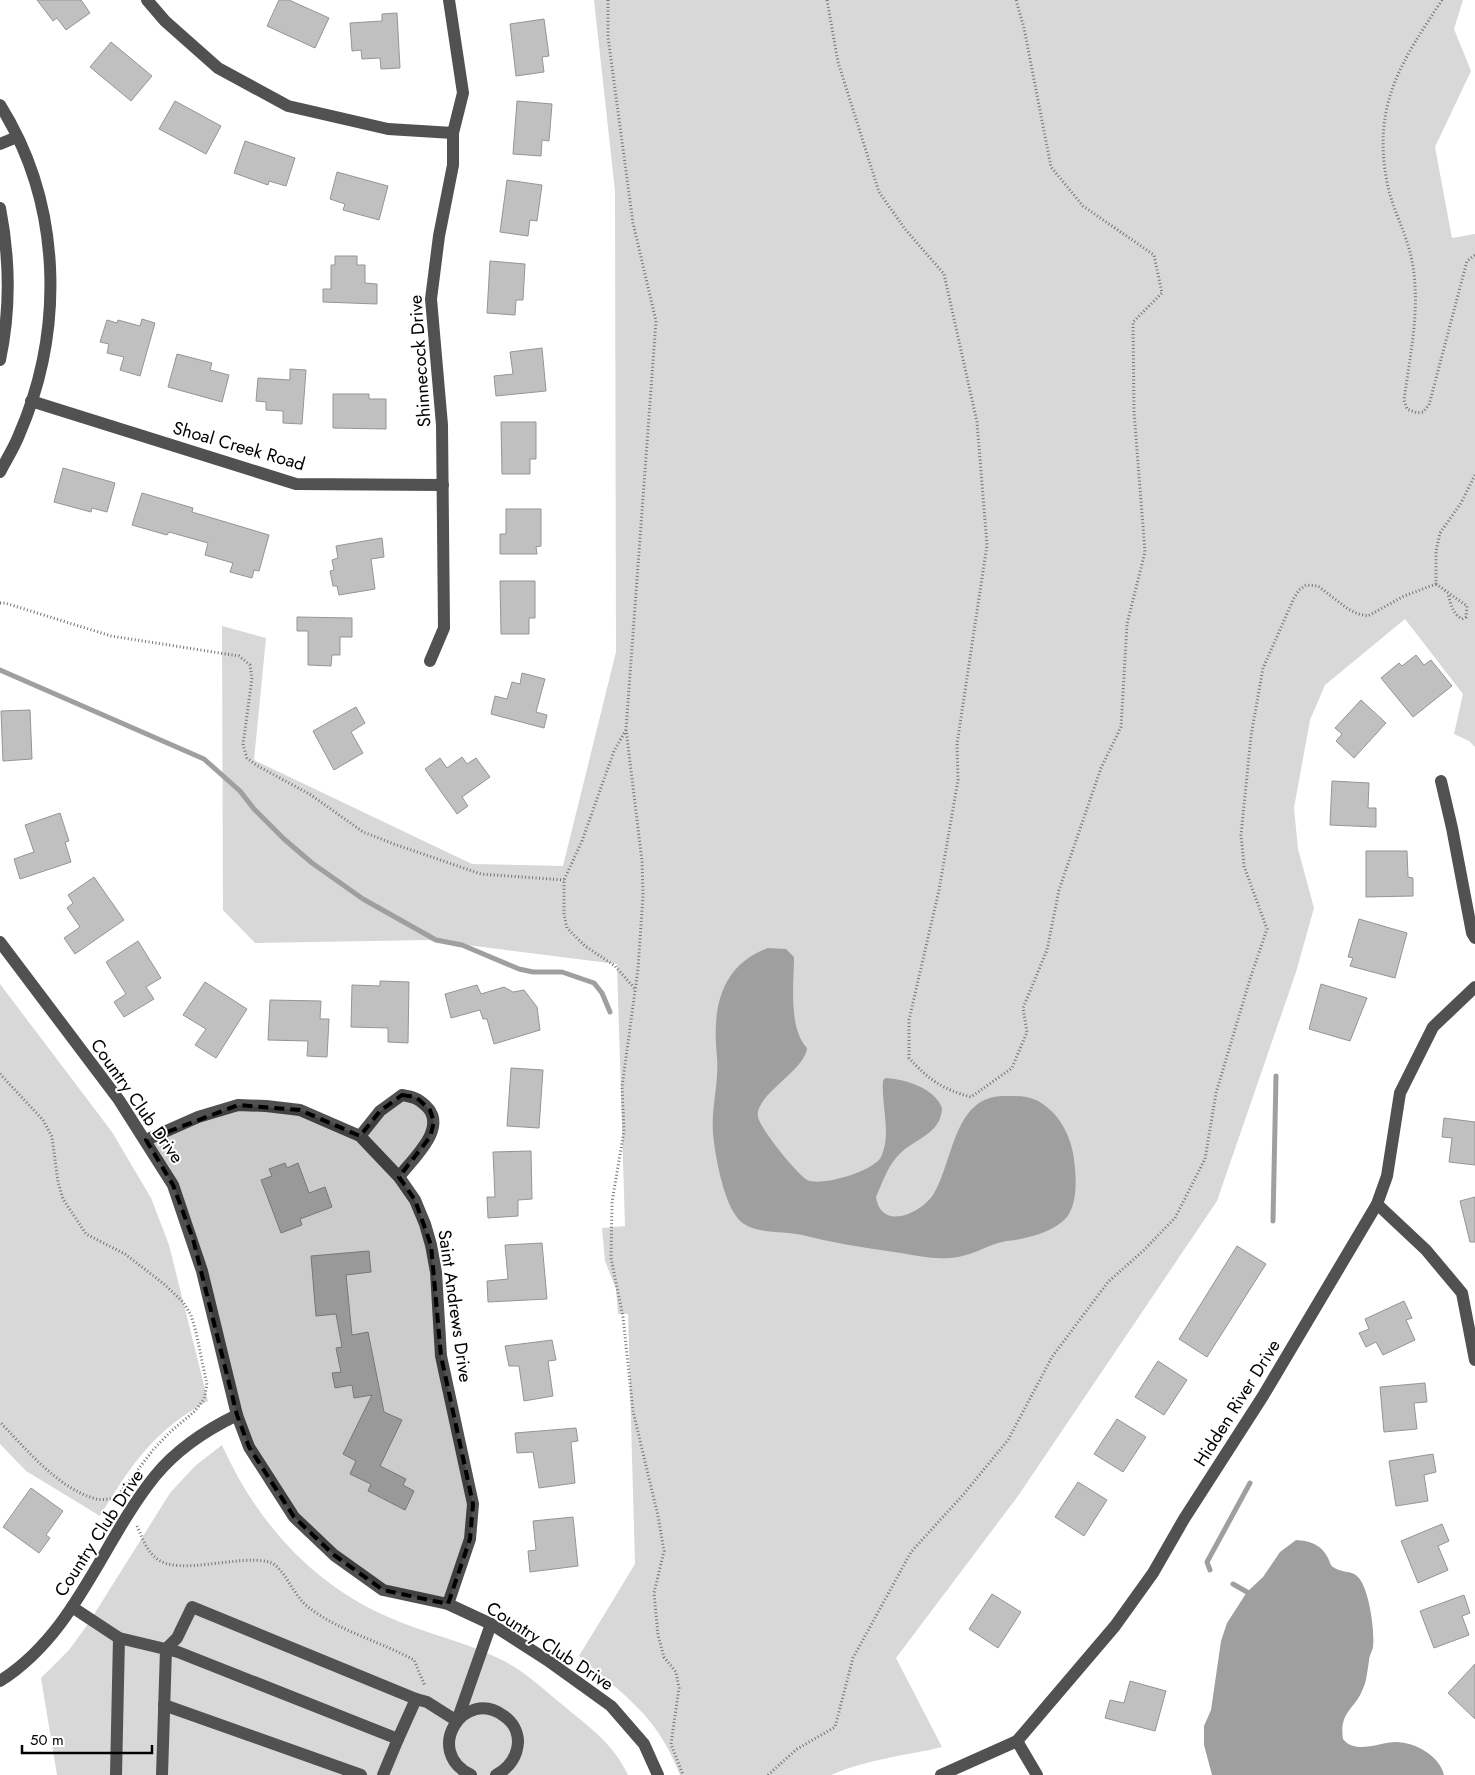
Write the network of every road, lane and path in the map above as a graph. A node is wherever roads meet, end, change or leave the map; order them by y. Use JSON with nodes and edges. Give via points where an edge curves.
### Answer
{"nodes":[{"id":1,"x":147,"y":0,"type":"edge"},
{"id":2,"x":449,"y":0,"type":"edge"},
{"id":3,"x":608,"y":0,"type":"edge"},
{"id":4,"x":827,"y":0,"type":"edge"},
{"id":5,"x":1016,"y":0,"type":"edge"},
{"id":6,"x":1442,"y":0,"type":"edge"},
{"id":7,"x":0,"y":105,"type":"edge"},
{"id":8,"x":453,"y":133,"type":"junction"},
{"id":9,"x":17,"y":136,"type":"junction"},
{"id":10,"x":0,"y":144,"type":"edge"},
{"id":11,"x":0,"y":208,"type":"edge"},
{"id":12,"x":1475,"y":255,"type":"edge"},
{"id":13,"x":0,"y":360,"type":"edge"},
{"id":14,"x":31,"y":401,"type":"junction"},
{"id":15,"x":0,"y":472,"type":"edge"},
{"id":16,"x":1475,"y":475,"type":"edge"},
{"id":17,"x":443,"y":485,"type":"junction"},
{"id":18,"x":1436,"y":584,"type":"junction"},
{"id":19,"x":1448,"y":594,"type":"junction"},
{"id":20,"x":0,"y":603,"type":"edge"},
{"id":21,"x":430,"y":661,"type":"dead end"},
{"id":22,"x":626,"y":730,"type":"junction"},
{"id":23,"x":1441,"y":781,"type":"dead end"},
{"id":24,"x":564,"y":880,"type":"junction"},
{"id":25,"x":1475,"y":938,"type":"edge"},
{"id":26,"x":0,"y":942,"type":"edge"},
{"id":27,"x":1475,"y":987,"type":"edge"},
{"id":28,"x":636,"y":990,"type":"junction"},
{"id":29,"x":0,"y":1074,"type":"edge"},
{"id":30,"x":360,"y":1136,"type":"junction"},
{"id":31,"x":146,"y":1140,"type":"junction"},
{"id":32,"x":399,"y":1177,"type":"junction"},
{"id":33,"x":1377,"y":1204,"type":"junction"},
{"id":34,"x":1475,"y":1360,"type":"edge"},
{"id":35,"x":237,"y":1415,"type":"junction"},
{"id":36,"x":0,"y":1422,"type":"edge"},
{"id":37,"x":118,"y":1496,"type":"junction"},
{"id":38,"x":130,"y":1514,"type":"junction"},
{"id":39,"x":448,"y":1604,"type":"junction"},
{"id":40,"x":72,"y":1607,"type":"junction"},
{"id":41,"x":490,"y":1624,"type":"junction"},
{"id":42,"x":119,"y":1638,"type":"junction"},
{"id":43,"x":166,"y":1649,"type":"junction"},
{"id":44,"x":0,"y":1681,"type":"edge"},
{"id":45,"x":418,"y":1700,"type":"junction"},
{"id":46,"x":164,"y":1705,"type":"junction"},
{"id":47,"x":457,"y":1721,"type":"junction"},
{"id":48,"x":398,"y":1740,"type":"junction"},
{"id":49,"x":1016,"y":1741,"type":"junction"},
{"id":50,"x":116,"y":1775,"type":"edge"},
{"id":51,"x":162,"y":1775,"type":"edge"},
{"id":52,"x":361,"y":1775,"type":"edge"},
{"id":53,"x":383,"y":1775,"type":"edge"},
{"id":54,"x":472,"y":1775,"type":"edge"},
{"id":55,"x":496,"y":1775,"type":"edge"},
{"id":56,"x":658,"y":1775,"type":"edge"},
{"id":57,"x":683,"y":1775,"type":"edge"},
{"id":58,"x":768,"y":1775,"type":"edge"},
{"id":59,"x":941,"y":1775,"type":"edge"},
{"id":60,"x":1037,"y":1775,"type":"edge"}],
"edges":[{"from":1,"to":8,"type":"street","via":[[165,21],[218,68],[288,106],[388,129]]},
{"from":2,"to":8,"type":"street","name":"Shinnecock Drive","via":[[463,93]]},
{"from":3,"to":22,"type":"path","via":[[608,37],[633,223],[656,320]]},
{"from":4,"to":5,"type":"path","via":[[838,62],[879,192],[905,229],[944,274],[977,422],[987,545],[957,744],[958,780],[939,890],[909,1020],[909,1058],[929,1080],[951,1092],[971,1097],[1012,1068],[1027,1032],[1023,1008],[1047,950],[1059,890],[1101,768],[1121,727],[1127,624],[1145,552],[1134,412],[1133,322],[1162,293],[1154,255],[1083,206],[1051,167]]},
{"from":6,"to":12,"type":"path","via":[[1402,61],[1386,101],[1383,144],[1387,182],[1412,260],[1415,290],[1404,400],[1407,409],[1424,412],[1428,405],[1467,261]]},
{"from":7,"to":9,"type":"street"},
{"from":8,"to":17,"type":"street","name":"Shinnecock Drive","via":[[454,165],[439,236],[431,299],[442,425]]},
{"from":9,"to":10,"type":"street"},
{"from":9,"to":14,"type":"street","via":[[37,187],[47,233],[51,276],[46,345]]},
{"from":11,"to":13,"type":"street","via":[[6,236],[9,286],[7,326]]},
{"from":14,"to":15,"type":"street","via":[[19,435]]},
{"from":14,"to":17,"type":"street","name":"Shoal Creek Road","via":[[296,484]]},
{"from":16,"to":18,"type":"path","via":[[1440,533],[1436,551]]},
{"from":17,"to":21,"type":"street","name":"Shinnecock Drive","via":[[444,628]]},
{"from":18,"to":19,"type":"path"},
{"from":18,"to":58,"type":"path","via":[[1404,596],[1368,616],[1353,612],[1318,586],[1306,585],[1294,598],[1263,668],[1251,736],[1241,835],[1244,866],[1267,929],[1216,1093],[1205,1159],[1175,1218],[1108,1282],[1052,1357],[1008,1440],[911,1552],[853,1658],[835,1727],[797,1749]]},
{"from":19,"to":19,"type":"path","via":[[1467,606],[1466,617],[1458,616]]},
{"from":20,"to":24,"type":"path","via":[[111,636],[239,656],[250,665],[252,678],[243,745],[247,758],[256,765],[311,795],[362,832],[394,844],[481,874]]},
{"from":22,"to":24,"type":"path","via":[[614,751],[582,841]]},
{"from":22,"to":28,"type":"path","via":[[642,861],[643,896]]},
{"from":23,"to":25,"type":"street"},
{"from":24,"to":28,"type":"path","via":[[567,928],[585,946],[615,966]]},
{"from":26,"to":31,"type":"street","name":"Country Club Drive"},
{"from":27,"to":33,"type":"street","name":"Hidden River Drive","via":[[1433,1027],[1400,1093],[1387,1176]]},
{"from":28,"to":57,"type":"path","via":[[622,1087],[624,1131],[612,1202],[611,1258],[623,1317],[632,1411],[664,1551],[654,1593],[658,1635],[664,1656],[676,1672],[679,1688],[671,1744]]},
{"from":29,"to":37,"type":"path","via":[[43,1120],[52,1137],[63,1199],[86,1234],[125,1254],[164,1284],[191,1315],[196,1332],[207,1385],[204,1400],[153,1450]]},
{"from":30,"to":31,"type":"street","name":"Saint Andrews Drive","via":[[300,1110],[238,1105],[198,1117]]},
{"from":30,"to":32,"type":"street","name":"Saint Andrews Drive"},
{"from":30,"to":32,"type":"street","via":[[380,1111],[402,1095],[416,1097],[430,1110],[434,1122],[430,1137]]},
{"from":31,"to":35,"type":"street","name":"Country Club Drive","via":[[173,1184],[193,1239]]},
{"from":32,"to":39,"type":"street","name":"Saint Andrews Drive","via":[[418,1208],[431,1245],[436,1272],[441,1356],[473,1504],[470,1539]]},
{"from":33,"to":34,"type":"street","via":[[1426,1250],[1462,1293]]},
{"from":33,"to":49,"type":"street","name":"Hidden River Drive","via":[[1264,1396],[1184,1519],[1153,1574],[1115,1626]]},
{"from":35,"to":38,"type":"street","name":"Country Club Drive","via":[[212,1427],[179,1452],[155,1476]]},
{"from":35,"to":39,"type":"street","name":"Country Club Drive","via":[[249,1447],[294,1517],[334,1555],[383,1590]]},
{"from":36,"to":37,"type":"path","via":[[46,1469],[75,1489],[103,1500]]},
{"from":37,"to":38,"type":"path"},
{"from":38,"to":40,"type":"street","name":"Country Club Drive"},
{"from":38,"to":45,"type":"path","via":[[146,1546],[156,1558],[168,1565],[192,1566],[238,1560],[268,1562],[279,1568],[306,1606],[329,1621],[414,1660],[426,1688]]},
{"from":39,"to":41,"type":"street","name":"Country Club Drive"},
{"from":40,"to":42,"type":"street"},
{"from":40,"to":44,"type":"street","name":"Country Club Drive","via":[[53,1635],[16,1671]]},
{"from":41,"to":47,"type":"street"},
{"from":41,"to":56,"type":"street","name":"Country Club Drive","via":[[611,1706],[644,1744]]},
{"from":42,"to":43,"type":"street"},
{"from":42,"to":50,"type":"street"},
{"from":43,"to":45,"type":"street","via":[[177,1638],[192,1607]]},
{"from":43,"to":46,"type":"street"},
{"from":43,"to":48,"type":"street"},
{"from":45,"to":47,"type":"street"},
{"from":45,"to":48,"type":"street"},
{"from":46,"to":51,"type":"street"},
{"from":46,"to":52,"type":"street"},
{"from":47,"to":54,"type":"street","via":[[451,1731],[451,1754],[456,1764]]},
{"from":47,"to":55,"type":"street","via":[[477,1709],[500,1712],[509,1719],[515,1728],[517,1750],[513,1761]]},
{"from":48,"to":53,"type":"street"},
{"from":49,"to":59,"type":"street","name":"Hidden River Drive"},
{"from":49,"to":60,"type":"street"}]}
